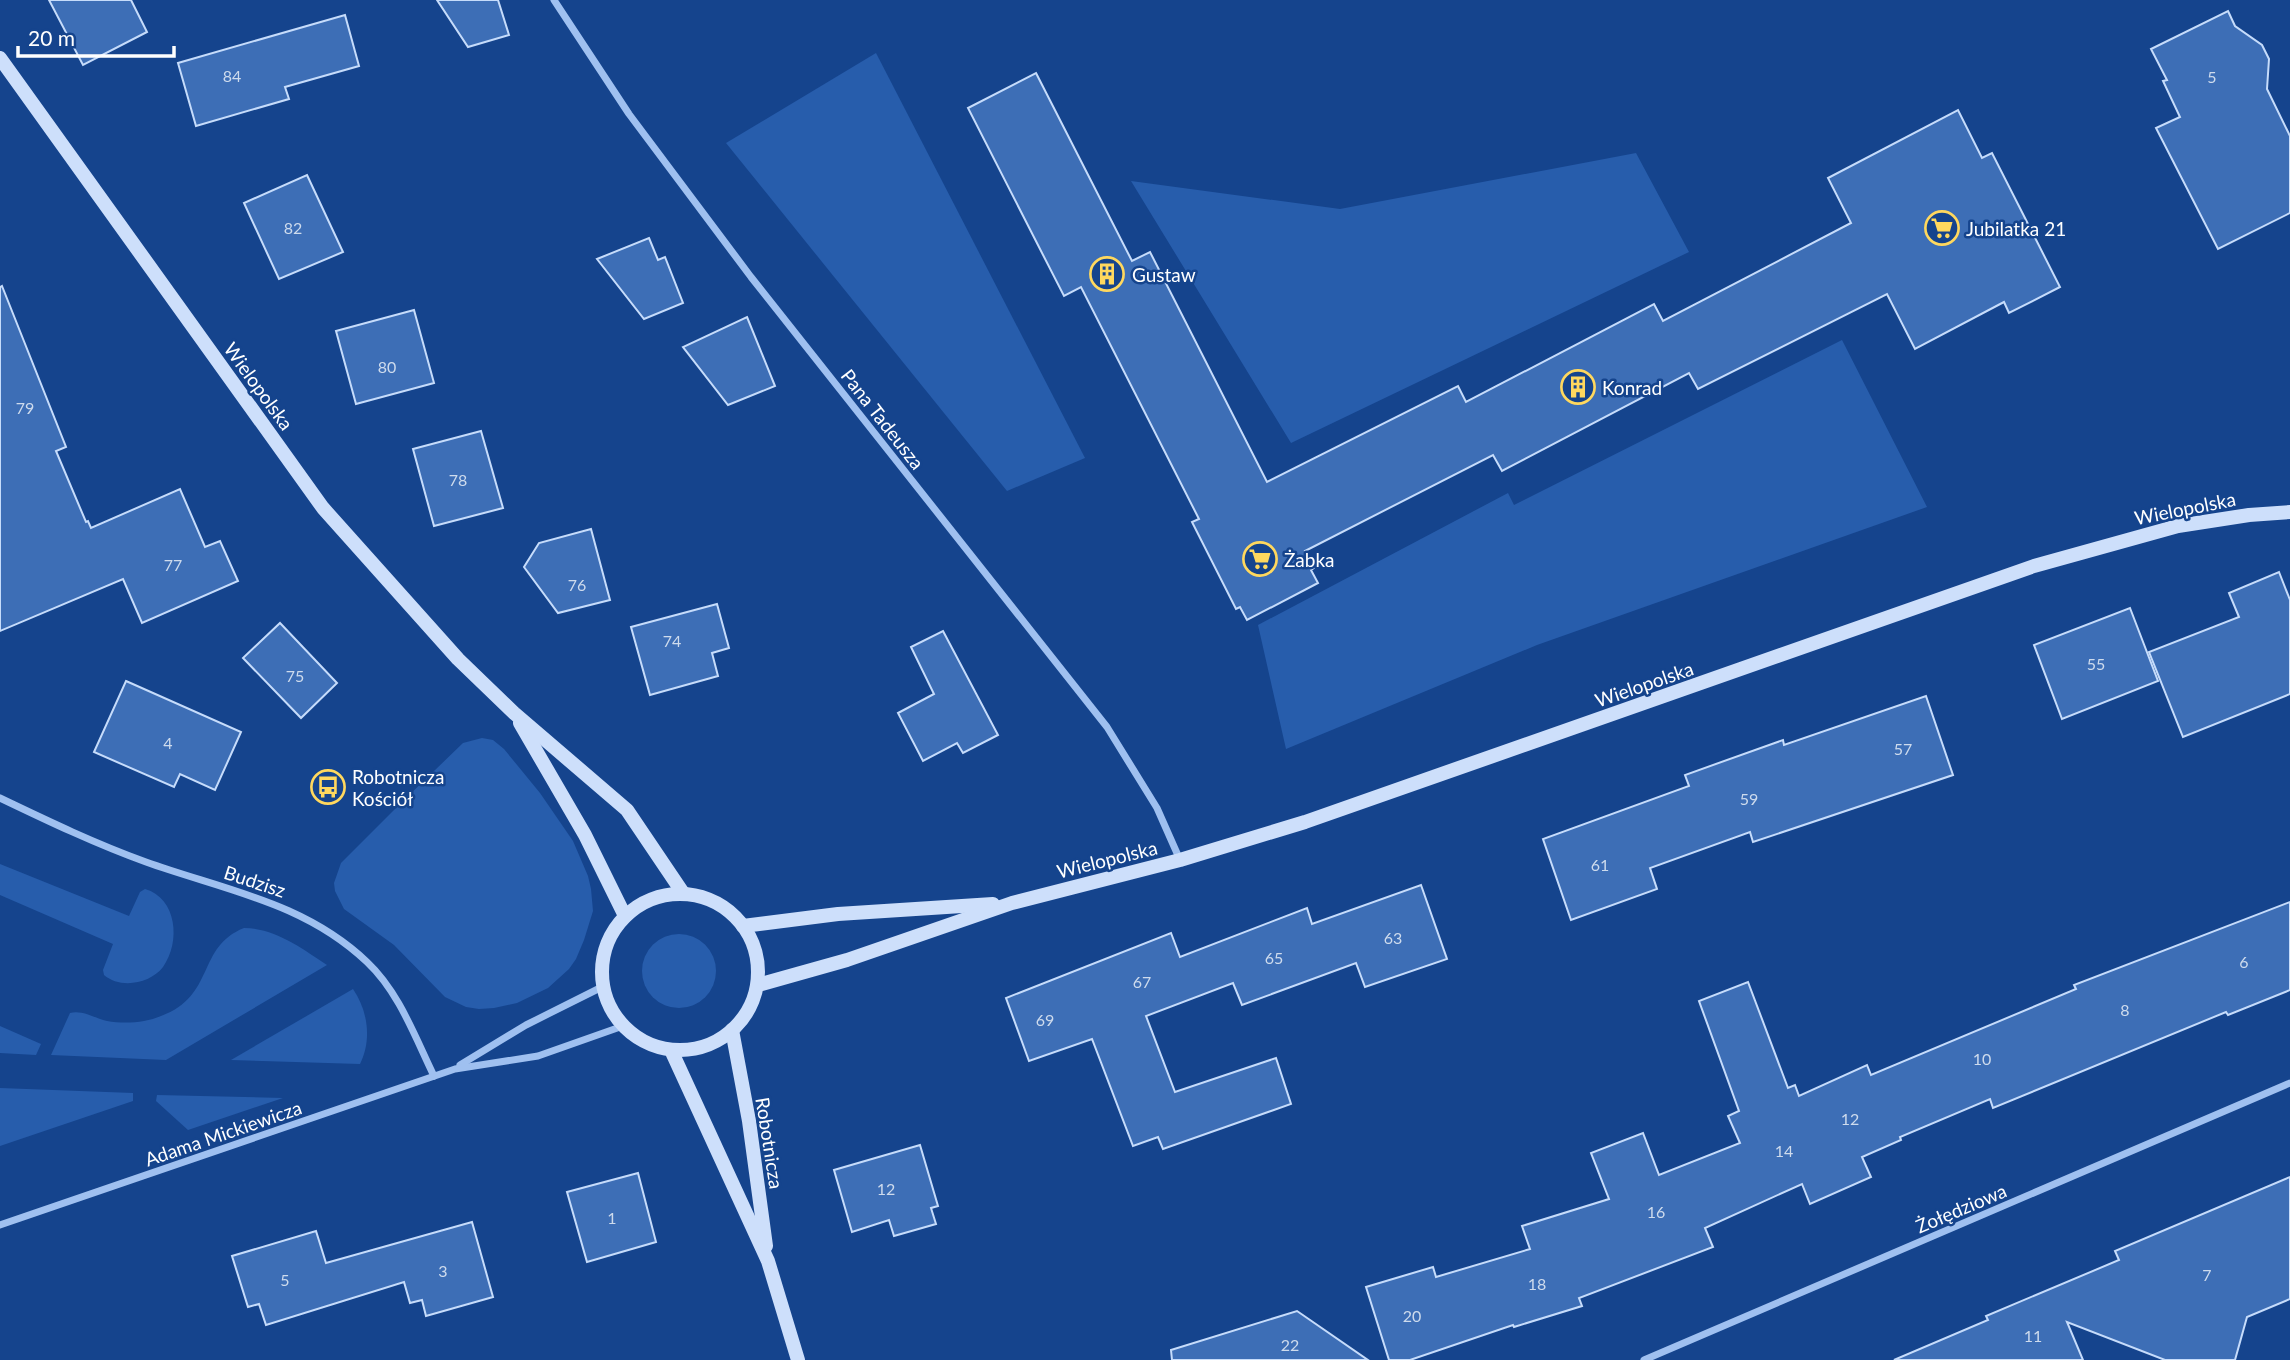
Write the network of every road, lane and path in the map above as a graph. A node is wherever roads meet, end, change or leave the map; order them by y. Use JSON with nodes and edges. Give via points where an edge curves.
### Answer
{"nodes":[{"id":1,"x":554,"y":0,"type":"edge"},
{"id":2,"x":0,"y":58,"type":"edge"},
{"id":3,"x":2290,"y":512,"type":"edge"},
{"id":4,"x":514,"y":713,"type":"junction"},
{"id":5,"x":0,"y":798,"type":"edge"},
{"id":6,"x":1180,"y":860,"type":"junction"},
{"id":7,"x":683,"y":892,"type":"junction"},
{"id":8,"x":1012,"y":903,"type":"junction"},
{"id":9,"x":625,"y":916,"type":"junction"},
{"id":10,"x":743,"y":926,"type":"junction"},
{"id":11,"x":758,"y":985,"type":"junction"},
{"id":12,"x":604,"y":986,"type":"junction"},
{"id":13,"x":623,"y":1026,"type":"junction"},
{"id":14,"x":732,"y":1030,"type":"junction"},
{"id":15,"x":671,"y":1049,"type":"junction"},
{"id":16,"x":455,"y":1069,"type":"junction"},
{"id":17,"x":434,"y":1076,"type":"junction"},
{"id":18,"x":2290,"y":1083,"type":"edge"},
{"id":19,"x":0,"y":1225,"type":"edge"},
{"id":20,"x":768,"y":1262,"type":"junction"},
{"id":21,"x":798,"y":1360,"type":"edge"},
{"id":22,"x":1644,"y":1360,"type":"edge"}],
"edges":[{"from":1,"to":6,"type":"street","name":"Pana Tadeusza","via":[[629,114],[751,277],[1107,727],[1157,808]]},
{"from":2,"to":4,"type":"street","name":"Wielopolska","via":[[323,508],[458,659]]},
{"from":3,"to":6,"type":"street","name":"Wielopolska","via":[[2178,526],[2034,566],[1435,778]]},
{"from":4,"to":7,"type":"street","name":"Wielopolska","via":[[628,810]]},
{"from":4,"to":9,"type":"street","name":"Wielopolska","via":[[585,835]]},
{"from":5,"to":17,"type":"street","name":"Budzisz","via":[[145,862],[274,903],[324,928],[367,962],[395,995]]},
{"from":6,"to":8,"type":"street","name":"Wielopolska"},
{"from":7,"to":9,"type":"street","via":[[661,896]]},
{"from":7,"to":10,"type":"street","via":[[713,901]]},
{"from":8,"to":10,"type":"street","name":"Wielopolska"},
{"from":8,"to":11,"type":"street","name":"Wielopolska","via":[[847,960]]},
{"from":9,"to":12,"type":"street","via":[[605,952]]},
{"from":10,"to":11,"type":"street","via":[[756,952]]},
{"from":11,"to":14,"type":"street","via":[[750,1009]]},
{"from":12,"to":13,"type":"street","via":[[611,1009]]},
{"from":12,"to":16,"type":"street","name":"Adama Mickiewicza","via":[[526,1025]]},
{"from":13,"to":15,"type":"street","via":[[647,1043]]},
{"from":13,"to":16,"type":"street","name":"Adama Mickiewicza","via":[[538,1056]]},
{"from":14,"to":15,"type":"street","via":[[705,1046]]},
{"from":14,"to":20,"type":"street","name":"Robotnicza"},
{"from":15,"to":20,"type":"street","name":"Robotnicza"},
{"from":16,"to":17,"type":"street","name":"Adama Mickiewicza"},
{"from":17,"to":19,"type":"street","name":"Adama Mickiewicza"},
{"from":18,"to":22,"type":"street","name":"Żołędziowa"},
{"from":20,"to":21,"type":"street","name":"Robotnicza"}]}
